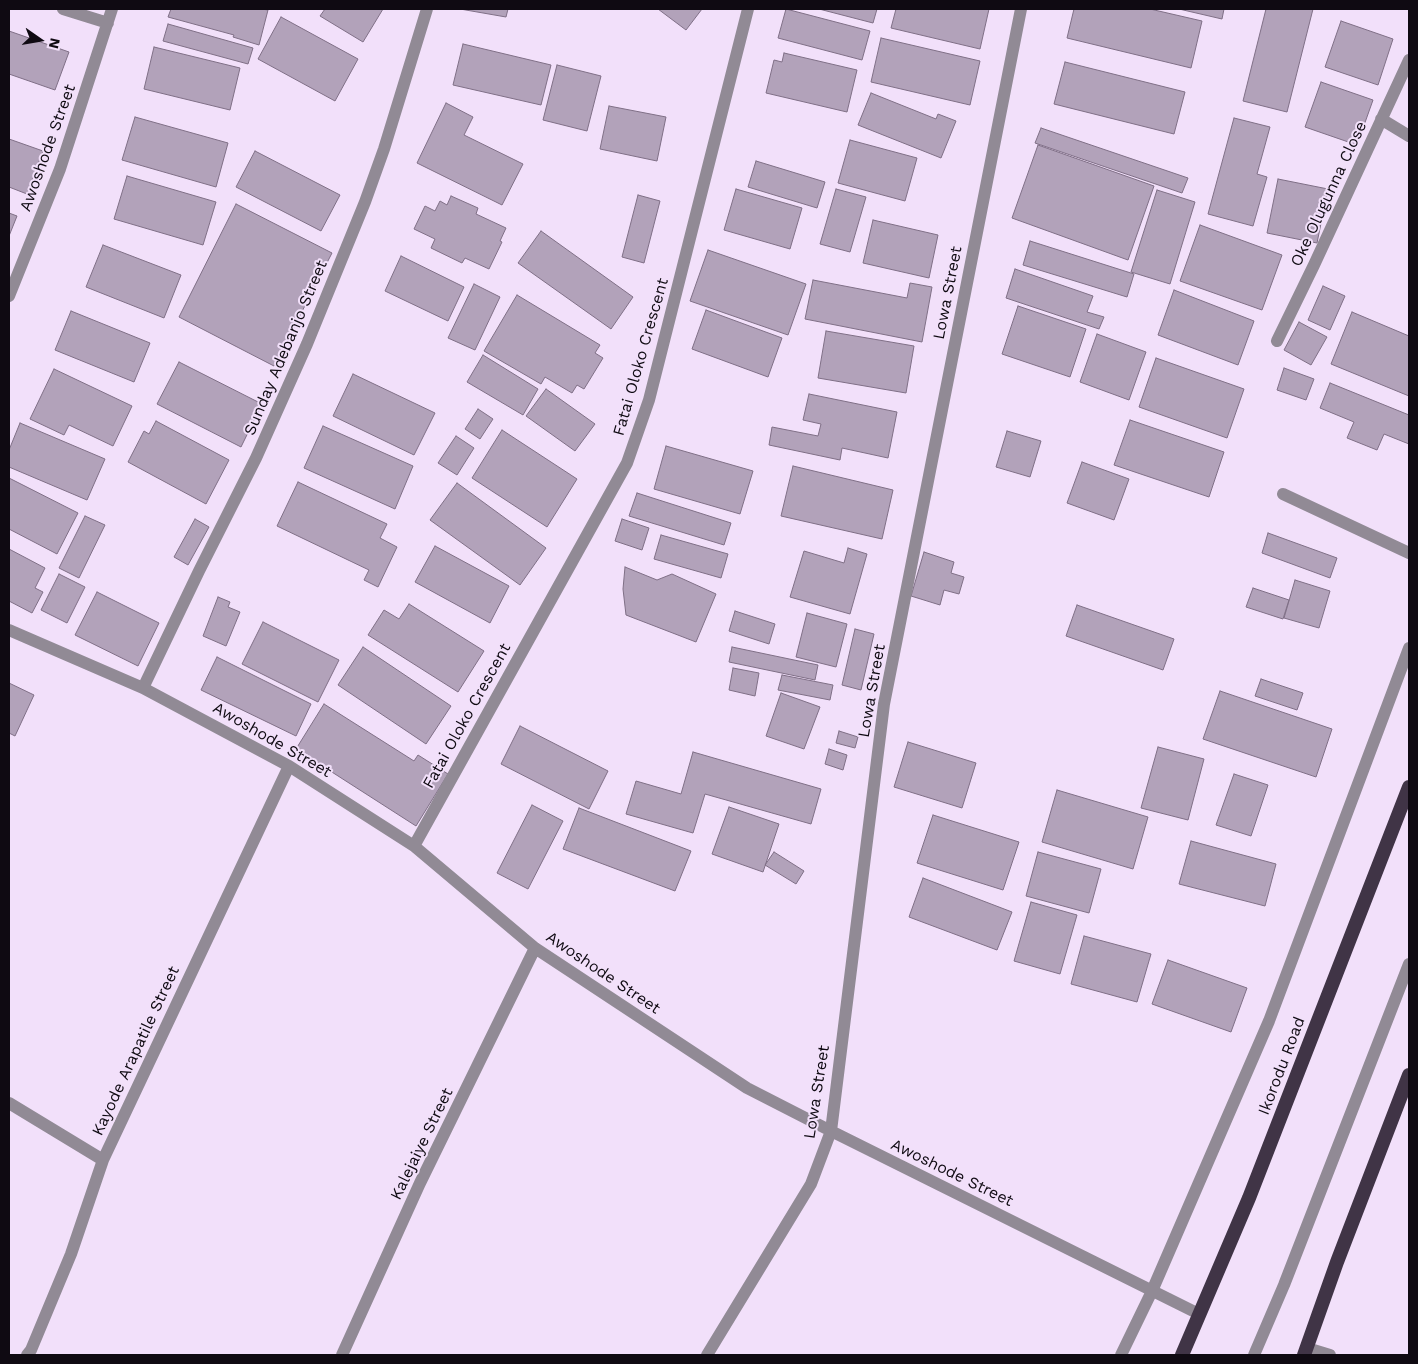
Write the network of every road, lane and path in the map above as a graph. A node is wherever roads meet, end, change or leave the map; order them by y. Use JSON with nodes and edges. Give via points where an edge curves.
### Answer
{"nodes":[{"id":1,"x":63,"y":9,"type":"edge"},
{"id":2,"x":112,"y":9,"type":"edge"},
{"id":3,"x":427,"y":9,"type":"edge"},
{"id":4,"x":748,"y":9,"type":"edge"},
{"id":5,"x":1021,"y":9,"type":"edge"},
{"id":6,"x":108,"y":23,"type":"junction"},
{"id":7,"x":1409,"y":60,"type":"edge"},
{"id":8,"x":1381,"y":119,"type":"junction"},
{"id":9,"x":1409,"y":136,"type":"edge"},
{"id":10,"x":9,"y":296,"type":"edge"},
{"id":11,"x":1277,"y":341,"type":"dead end"},
{"id":12,"x":1283,"y":494,"type":"dead end"},
{"id":13,"x":1409,"y":553,"type":"edge"},
{"id":14,"x":9,"y":630,"type":"edge"},
{"id":15,"x":1409,"y":648,"type":"edge"},
{"id":16,"x":143,"y":688,"type":"junction"},
{"id":17,"x":289,"y":766,"type":"junction"},
{"id":18,"x":1409,"y":787,"type":"edge"},
{"id":19,"x":414,"y":846,"type":"junction"},
{"id":20,"x":535,"y":948,"type":"junction"},
{"id":21,"x":1409,"y":964,"type":"edge"},
{"id":22,"x":1409,"y":1075,"type":"edge"},
{"id":23,"x":9,"y":1103,"type":"edge"},
{"id":24,"x":831,"y":1131,"type":"junction"},
{"id":25,"x":103,"y":1160,"type":"junction"},
{"id":26,"x":1152,"y":1291,"type":"junction"},
{"id":27,"x":1199,"y":1314,"type":"junction"},
{"id":28,"x":1306,"y":1352,"type":"edge"},
{"id":29,"x":27,"y":1355,"type":"edge"},
{"id":30,"x":342,"y":1355,"type":"edge"},
{"id":31,"x":707,"y":1355,"type":"edge"},
{"id":32,"x":1121,"y":1355,"type":"edge"},
{"id":33,"x":1182,"y":1355,"type":"edge"},
{"id":34,"x":1254,"y":1355,"type":"edge"},
{"id":35,"x":1330,"y":1355,"type":"edge"}],
"edges":[{"from":1,"to":6,"type":"street"},
{"from":2,"to":6,"type":"street","name":"Awoshode Street"},
{"from":3,"to":16,"type":"street","name":"Sunday Adebanjo Street","via":[[365,202],[308,344]]},
{"from":4,"to":19,"type":"street","name":"Fatai Oloko Crescent","via":[[649,400],[627,463]]},
{"from":5,"to":24,"type":"street","name":"Lowa Street","via":[[884,704]]},
{"from":6,"to":10,"type":"street","name":"Awoshode Street","via":[[60,169]]},
{"from":7,"to":8,"type":"street","name":"Oke Olugunna Close"},
{"from":8,"to":9,"type":"street"},
{"from":8,"to":11,"type":"street","name":"Oke Olugunna Close"},
{"from":12,"to":13,"type":"street"},
{"from":14,"to":16,"type":"street","name":"Awoshode Street"},
{"from":15,"to":26,"type":"street","via":[[1269,1021]]},
{"from":16,"to":17,"type":"street","name":"Awoshode Street"},
{"from":17,"to":19,"type":"street","name":"Awoshode Street"},
{"from":17,"to":25,"type":"street","name":"Kayode Arapatile Street"},
{"from":18,"to":27,"type":"highway","name":"Ikorodu Road","via":[[1249,1198]]},
{"from":19,"to":20,"type":"street","name":"Awoshode Street"},
{"from":20,"to":24,"type":"street","name":"Awoshode Street","via":[[747,1088]]},
{"from":20,"to":30,"type":"street","name":"Kalejaiye Street","via":[[420,1183]]},
{"from":21,"to":34,"type":"street"},
{"from":22,"to":28,"type":"highway"},
{"from":23,"to":25,"type":"street"},
{"from":24,"to":26,"type":"street","name":"Awoshode Street"},
{"from":24,"to":31,"type":"street","name":"Lowa Street","via":[[811,1184]]},
{"from":25,"to":29,"type":"street","name":"Kayode Arapatile Street","via":[[71,1254]]},
{"from":26,"to":27,"type":"street","name":"Awoshode Street"},
{"from":26,"to":32,"type":"street"},
{"from":27,"to":33,"type":"highway","name":"Ikorodu Road"},
{"from":28,"to":35,"type":"street"}]}
